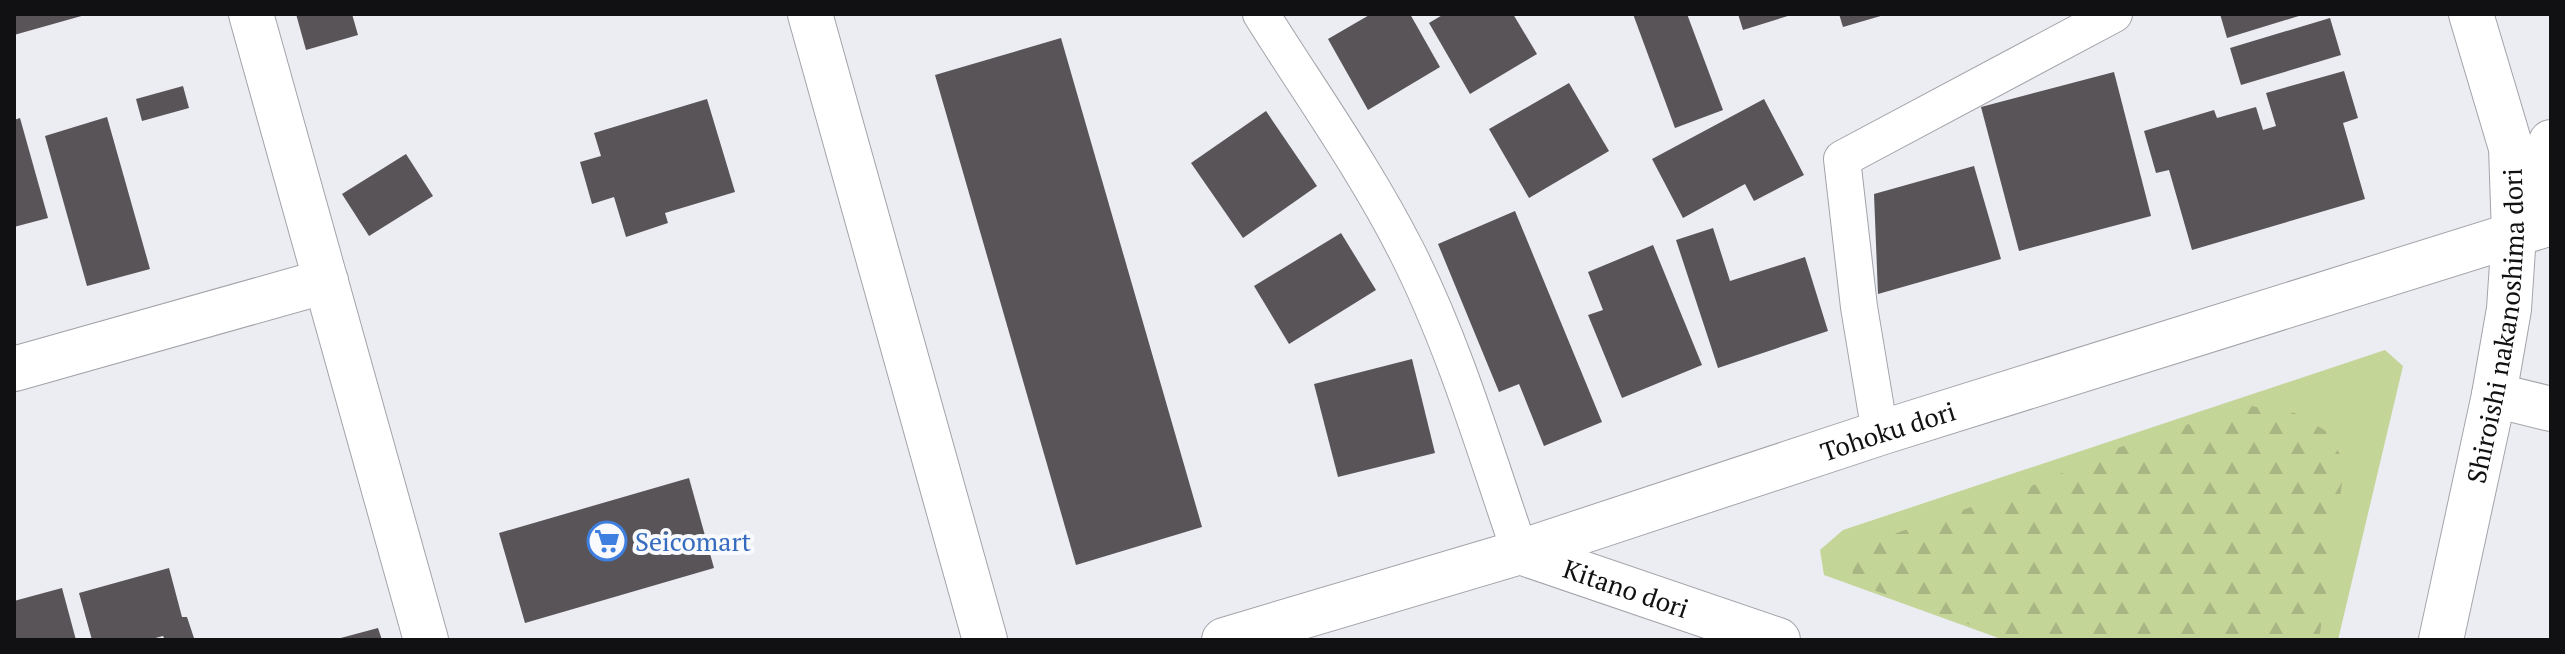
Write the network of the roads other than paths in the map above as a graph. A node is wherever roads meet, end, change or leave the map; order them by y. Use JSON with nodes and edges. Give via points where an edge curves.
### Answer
{"nodes":[{"id":1,"x":251,"y":14,"type":"edge"},
{"id":2,"x":810,"y":14,"type":"edge"},
{"id":3,"x":1261,"y":14,"type":"edge"},
{"id":4,"x":2114,"y":14,"type":"edge"},
{"id":5,"x":2471,"y":14,"type":"edge"},
{"id":6,"x":2551,"y":142,"type":"edge"},
{"id":7,"x":2533,"y":229,"type":"edge"},
{"id":8,"x":326,"y":281,"type":"junction"},
{"id":9,"x":14,"y":369,"type":"edge"},
{"id":10,"x":2494,"y":395,"type":"junction"},
{"id":11,"x":2549,"y":407,"type":"edge"},
{"id":12,"x":1880,"y":433,"type":"junction"},
{"id":13,"x":1520,"y":552,"type":"junction"},
{"id":14,"x":426,"y":640,"type":"edge"},
{"id":15,"x":985,"y":640,"type":"edge"},
{"id":16,"x":1224,"y":640,"type":"edge"},
{"id":17,"x":1778,"y":640,"type":"edge"},
{"id":18,"x":2441,"y":640,"type":"edge"}],
"edges":[{"from":1,"to":8,"type":"street"},
{"from":2,"to":15,"type":"street"},
{"from":3,"to":13,"type":"lane","via":[[1407,251],[1446,338]]},
{"from":4,"to":12,"type":"lane","via":[[1842,159]]},
{"from":5,"to":7,"type":"street","name":"Shiroishi nakanoshima dori"},
{"from":6,"to":7,"type":"street"},
{"from":7,"to":10,"type":"street","name":"Shiroishi nakanoshima dori","via":[[2509,309]]},
{"from":7,"to":12,"type":"street","name":"Tohoku dori"},
{"from":8,"to":9,"type":"street"},
{"from":8,"to":14,"type":"street"},
{"from":10,"to":11,"type":"street"},
{"from":10,"to":18,"type":"street","name":"Shiroishi nakanoshima dori"},
{"from":12,"to":13,"type":"street","name":"Tohoku dori"},
{"from":13,"to":16,"type":"street","name":"Tohoku dori"},
{"from":13,"to":17,"type":"street","name":"Kitano dori"}]}
